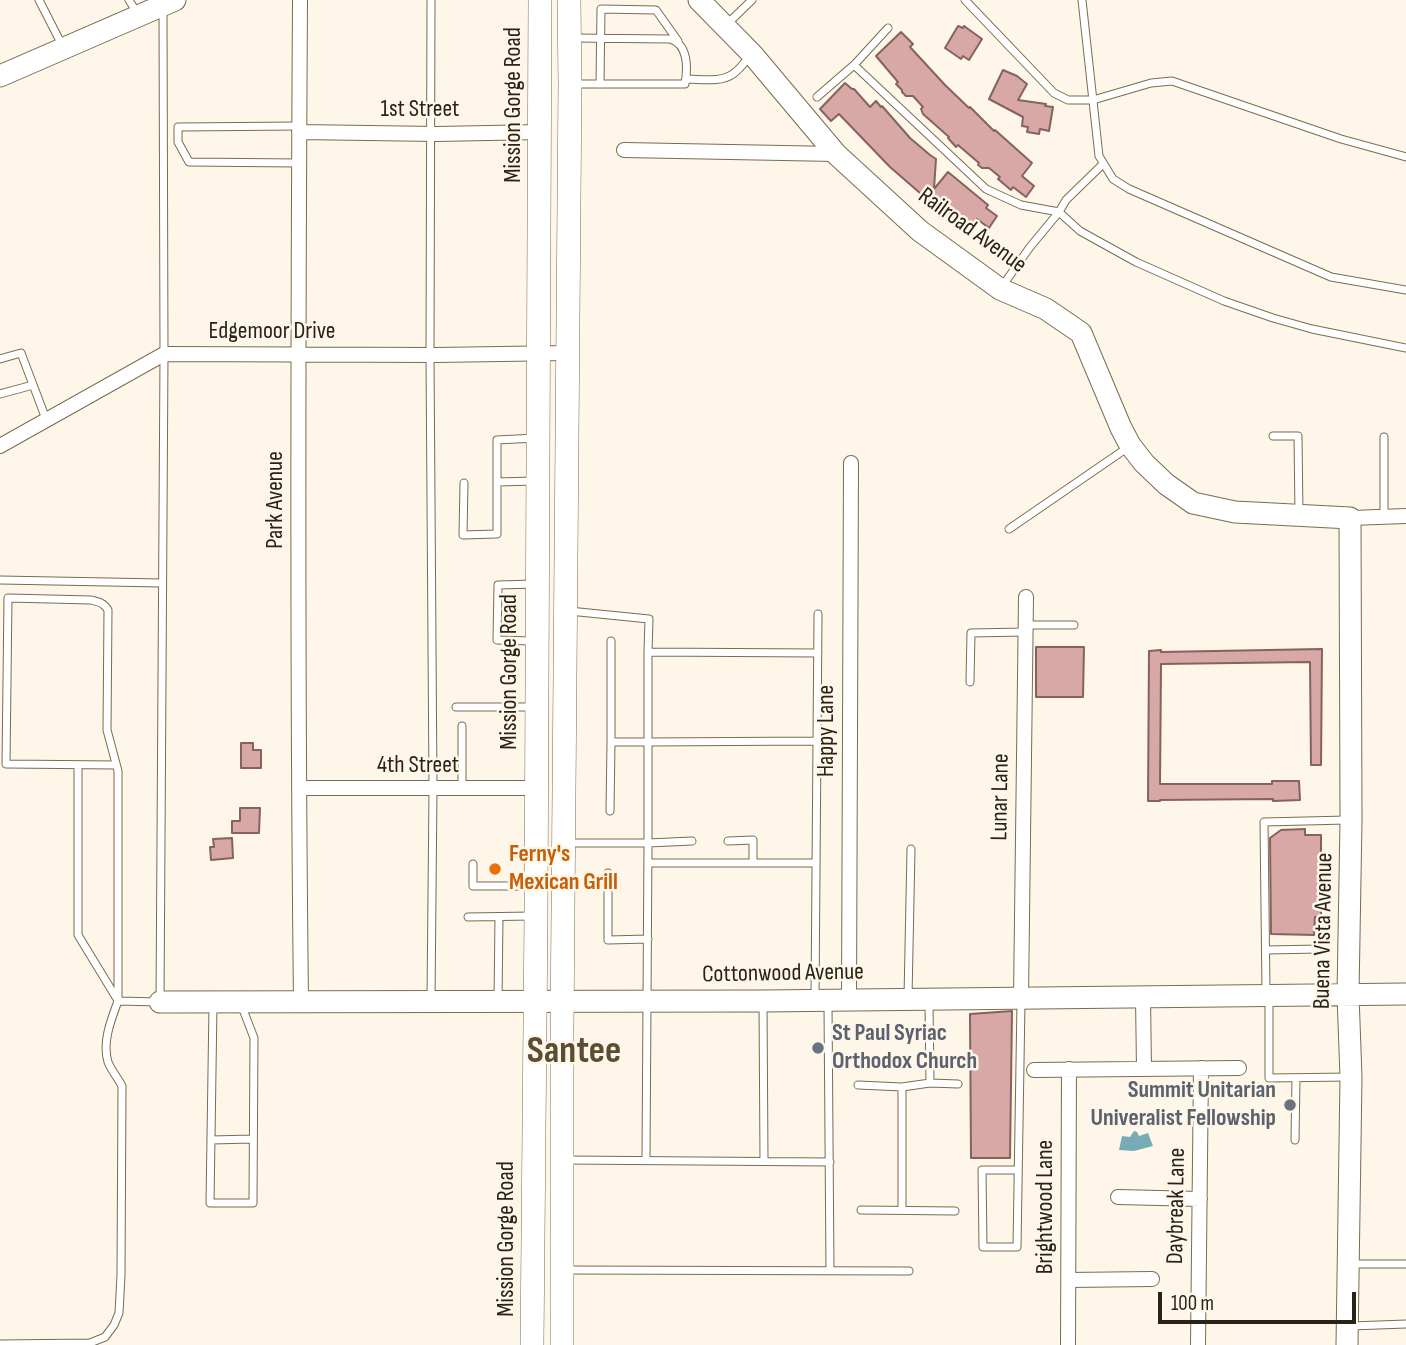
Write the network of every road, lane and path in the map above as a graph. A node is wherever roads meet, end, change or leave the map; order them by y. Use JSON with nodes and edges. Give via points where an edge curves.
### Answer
{"nodes":[{"id":1,"x":40,"y":0,"type":"edge"},
{"id":2,"x":300,"y":0,"type":"edge"},
{"id":3,"x":431,"y":0,"type":"edge"},
{"id":4,"x":540,"y":0,"type":"edge"},
{"id":5,"x":569,"y":0,"type":"edge"},
{"id":6,"x":699,"y":0,"type":"edge"},
{"id":7,"x":752,"y":0,"type":"edge"},
{"id":8,"x":965,"y":0,"type":"edge"},
{"id":9,"x":1082,"y":0,"type":"edge"},
{"id":10,"x":153,"y":5,"type":"edge"},
{"id":11,"x":725,"y":26,"type":"junction"},
{"id":12,"x":888,"y":28,"type":"dead end"},
{"id":13,"x":569,"y":38,"type":"junction"},
{"id":14,"x":601,"y":38,"type":"junction"},
{"id":15,"x":678,"y":41,"type":"junction"},
{"id":16,"x":64,"y":48,"type":"junction"},
{"id":17,"x":752,"y":54,"type":"junction"},
{"id":18,"x":855,"y":65,"type":"junction"},
{"id":19,"x":0,"y":76,"type":"edge"},
{"id":20,"x":686,"y":79,"type":"junction"},
{"id":21,"x":570,"y":84,"type":"junction"},
{"id":22,"x":600,"y":84,"type":"junction"},
{"id":23,"x":817,"y":97,"type":"dead end"},
{"id":24,"x":1093,"y":100,"type":"junction"},
{"id":25,"x":299,"y":129,"type":"junction"},
{"id":26,"x":540,"y":132,"type":"junction"},
{"id":27,"x":431,"y":134,"type":"junction"},
{"id":28,"x":624,"y":150,"type":"dead end"},
{"id":29,"x":836,"y":154,"type":"junction"},
{"id":30,"x":1406,"y":158,"type":"edge"},
{"id":31,"x":298,"y":163,"type":"junction"},
{"id":32,"x":1103,"y":164,"type":"junction"},
{"id":33,"x":1059,"y":212,"type":"junction"},
{"id":34,"x":1000,"y":289,"type":"junction"},
{"id":35,"x":1406,"y":290,"type":"edge"},
{"id":36,"x":1406,"y":348,"type":"edge"},
{"id":37,"x":537,"y":353,"type":"junction"},
{"id":38,"x":567,"y":353,"type":"junction"},
{"id":39,"x":164,"y":354,"type":"junction"},
{"id":40,"x":299,"y":355,"type":"junction"},
{"id":41,"x":430,"y":355,"type":"junction"},
{"id":42,"x":0,"y":359,"type":"edge"},
{"id":43,"x":33,"y":385,"type":"junction"},
{"id":44,"x":0,"y":394,"type":"edge"},
{"id":45,"x":47,"y":420,"type":"junction"},
{"id":46,"x":1273,"y":436,"type":"dead end"},
{"id":47,"x":1384,"y":437,"type":"dead end"},
{"id":48,"x":537,"y":438,"type":"junction"},
{"id":49,"x":1130,"y":445,"type":"junction"},
{"id":50,"x":0,"y":446,"type":"edge"},
{"id":51,"x":851,"y":463,"type":"dead end"},
{"id":52,"x":537,"y":481,"type":"junction"},
{"id":53,"x":497,"y":482,"type":"junction"},
{"id":54,"x":464,"y":483,"type":"dead end"},
{"id":55,"x":1299,"y":515,"type":"junction"},
{"id":56,"x":1384,"y":516,"type":"junction"},
{"id":57,"x":1406,"y":516,"type":"edge"},
{"id":58,"x":1350,"y":518,"type":"junction"},
{"id":59,"x":1009,"y":529,"type":"dead end"},
{"id":60,"x":0,"y":580,"type":"edge"},
{"id":61,"x":162,"y":583,"type":"junction"},
{"id":62,"x":537,"y":584,"type":"junction"},
{"id":63,"x":1026,"y":597,"type":"dead end"},
{"id":64,"x":565,"y":611,"type":"junction"},
{"id":65,"x":818,"y":614,"type":"dead end"},
{"id":66,"x":1074,"y":625,"type":"dead end"},
{"id":67,"x":1026,"y":629,"type":"junction"},
{"id":68,"x":537,"y":641,"type":"junction"},
{"id":69,"x":611,"y":641,"type":"dead end"},
{"id":70,"x":648,"y":652,"type":"junction"},
{"id":71,"x":818,"y":653,"type":"junction"},
{"id":72,"x":970,"y":682,"type":"dead end"},
{"id":73,"x":536,"y":707,"type":"junction"},
{"id":74,"x":456,"y":708,"type":"dead end"},
{"id":75,"x":462,"y":726,"type":"dead end"},
{"id":76,"x":817,"y":741,"type":"junction"},
{"id":77,"x":611,"y":742,"type":"junction"},
{"id":78,"x":648,"y":742,"type":"junction"},
{"id":79,"x":78,"y":765,"type":"junction"},
{"id":80,"x":116,"y":765,"type":"junction"},
{"id":81,"x":299,"y":788,"type":"junction"},
{"id":82,"x":536,"y":788,"type":"junction"},
{"id":83,"x":433,"y":789,"type":"junction"},
{"id":84,"x":462,"y":789,"type":"junction"},
{"id":85,"x":610,"y":811,"type":"dead end"},
{"id":86,"x":1351,"y":820,"type":"junction"},
{"id":87,"x":692,"y":841,"type":"dead end"},
{"id":88,"x":728,"y":841,"type":"dead end"},
{"id":89,"x":564,"y":843,"type":"junction"},
{"id":90,"x":649,"y":843,"type":"junction"},
{"id":91,"x":911,"y":849,"type":"dead end"},
{"id":92,"x":648,"y":863,"type":"junction"},
{"id":93,"x":753,"y":863,"type":"junction"},
{"id":94,"x":815,"y":863,"type":"junction"},
{"id":95,"x":473,"y":864,"type":"dead end"},
{"id":96,"x":608,"y":873,"type":"dead end"},
{"id":97,"x":536,"y":886,"type":"junction"},
{"id":98,"x":536,"y":916,"type":"junction"},
{"id":99,"x":468,"y":917,"type":"dead end"},
{"id":100,"x":499,"y":917,"type":"junction"},
{"id":101,"x":648,"y":939,"type":"junction"},
{"id":102,"x":1320,"y":949,"type":"dead end"},
{"id":103,"x":1266,"y":950,"type":"junction"},
{"id":104,"x":1406,"y":994,"type":"edge"},
{"id":105,"x":1268,"y":995,"type":"junction"},
{"id":106,"x":1348,"y":995,"type":"junction"},
{"id":107,"x":1143,"y":997,"type":"junction"},
{"id":108,"x":1021,"y":998,"type":"junction"},
{"id":109,"x":918,"y":999,"type":"junction"},
{"id":110,"x":301,"y":1000,"type":"junction"},
{"id":111,"x":831,"y":1000,"type":"junction"},
{"id":112,"x":118,"y":1001,"type":"junction"},
{"id":113,"x":213,"y":1001,"type":"junction"},
{"id":114,"x":244,"y":1001,"type":"junction"},
{"id":115,"x":431,"y":1001,"type":"junction"},
{"id":116,"x":498,"y":1001,"type":"junction"},
{"id":117,"x":563,"y":1001,"type":"junction"},
{"id":118,"x":647,"y":1001,"type":"junction"},
{"id":119,"x":763,"y":1001,"type":"junction"},
{"id":120,"x":160,"y":1002,"type":"junction"},
{"id":121,"x":536,"y":1002,"type":"junction"},
{"id":122,"x":1201,"y":1068,"type":"junction"},
{"id":123,"x":1239,"y":1068,"type":"dead end"},
{"id":124,"x":1069,"y":1069,"type":"junction"},
{"id":125,"x":1144,"y":1069,"type":"junction"},
{"id":126,"x":1034,"y":1070,"type":"dead end"},
{"id":127,"x":1351,"y":1077,"type":"junction"},
{"id":128,"x":1296,"y":1078,"type":"junction"},
{"id":129,"x":930,"y":1083,"type":"junction"},
{"id":130,"x":958,"y":1084,"type":"dead end"},
{"id":131,"x":858,"y":1085,"type":"dead end"},
{"id":132,"x":902,"y":1087,"type":"junction"},
{"id":133,"x":211,"y":1139,"type":"junction"},
{"id":134,"x":253,"y":1139,"type":"junction"},
{"id":135,"x":1295,"y":1140,"type":"dead end"},
{"id":136,"x":562,"y":1160,"type":"junction"},
{"id":137,"x":646,"y":1160,"type":"junction"},
{"id":138,"x":764,"y":1161,"type":"junction"},
{"id":139,"x":830,"y":1162,"type":"junction"},
{"id":140,"x":1017,"y":1170,"type":"junction"},
{"id":141,"x":1118,"y":1198,"type":"dead end"},
{"id":142,"x":1200,"y":1199,"type":"junction"},
{"id":143,"x":861,"y":1210,"type":"dead end"},
{"id":144,"x":902,"y":1210,"type":"junction"},
{"id":145,"x":955,"y":1211,"type":"dead end"},
{"id":146,"x":1348,"y":1264,"type":"junction"},
{"id":147,"x":1406,"y":1264,"type":"edge"},
{"id":148,"x":563,"y":1270,"type":"junction"},
{"id":149,"x":830,"y":1271,"type":"junction"},
{"id":150,"x":909,"y":1271,"type":"dead end"},
{"id":151,"x":1152,"y":1279,"type":"dead end"},
{"id":152,"x":1069,"y":1280,"type":"junction"},
{"id":153,"x":1406,"y":1324,"type":"edge"},
{"id":154,"x":1347,"y":1335,"type":"edge"},
{"id":155,"x":0,"y":1344,"type":"edge"},
{"id":156,"x":532,"y":1345,"type":"edge"},
{"id":157,"x":562,"y":1345,"type":"edge"},
{"id":158,"x":1068,"y":1345,"type":"edge"},
{"id":159,"x":1198,"y":1345,"type":"edge"}],
"edges":[{"from":1,"to":16,"type":"lane"},
{"from":2,"to":25,"type":"street","name":"Park Avenue"},
{"from":3,"to":27,"type":"lane"},
{"from":4,"to":26,"type":"main road","name":"Mission Gorge Road"},
{"from":5,"to":13,"type":"main road"},
{"from":6,"to":11,"type":"street","name":"Railroad Avenue"},
{"from":7,"to":11,"type":"lane"},
{"from":8,"to":24,"type":"lane","via":[[1054,93],[1068,100]]},
{"from":9,"to":24,"type":"lane"},
{"from":10,"to":16,"type":"street"},
{"from":10,"to":39,"type":"lane"},
{"from":11,"to":17,"type":"street","name":"Railroad Avenue"},
{"from":12,"to":18,"type":"lane"},
{"from":13,"to":14,"type":"lane"},
{"from":13,"to":21,"type":"main road"},
{"from":14,"to":15,"type":"lane"},
{"from":14,"to":15,"type":"lane","via":[[601,9],[656,10]]},
{"from":14,"to":22,"type":"lane"},
{"from":15,"to":20,"type":"lane","via":[[685,55]]},
{"from":16,"to":19,"type":"street"},
{"from":17,"to":20,"type":"lane","via":[[727,77]]},
{"from":17,"to":29,"type":"street","name":"Railroad Avenue"},
{"from":18,"to":23,"type":"lane"},
{"from":18,"to":33,"type":"lane","via":[[986,189],[1021,205]]},
{"from":20,"to":22,"type":"lane","via":[[685,84]]},
{"from":21,"to":22,"type":"lane"},
{"from":21,"to":38,"type":"main road"},
{"from":24,"to":30,"type":"lane","via":[[1172,81]]},
{"from":24,"to":32,"type":"lane"},
{"from":25,"to":27,"type":"street","name":"1st Street"},
{"from":25,"to":31,"type":"street","name":"Park Avenue"},
{"from":25,"to":31,"type":"lane","via":[[178,127],[178,142],[189,162]]},
{"from":26,"to":27,"type":"street","name":"1st Street"},
{"from":26,"to":37,"type":"main road","name":"Mission Gorge Road"},
{"from":27,"to":41,"type":"lane"},
{"from":28,"to":29,"type":"street"},
{"from":29,"to":34,"type":"street","name":"Railroad Avenue","via":[[920,231]]},
{"from":31,"to":40,"type":"street","name":"Park Avenue"},
{"from":32,"to":33,"type":"lane"},
{"from":32,"to":35,"type":"lane","via":[[1129,189],[1331,277]]},
{"from":33,"to":34,"type":"lane"},
{"from":33,"to":36,"type":"lane","via":[[1080,231],[1136,262],[1224,301],[1312,329]]},
{"from":34,"to":49,"type":"street","name":"Railroad Avenue","via":[[1046,309],[1081,332]]},
{"from":37,"to":38,"type":"street","name":"Edgemoor Drive"},
{"from":37,"to":41,"type":"street","name":"Edgemoor Drive"},
{"from":37,"to":48,"type":"main road","name":"Mission Gorge Road"},
{"from":38,"to":64,"type":"main road"},
{"from":39,"to":40,"type":"street","name":"Edgemoor Drive"},
{"from":39,"to":45,"type":"street","name":"Edgemoor Drive"},
{"from":39,"to":61,"type":"lane"},
{"from":40,"to":41,"type":"street","name":"Edgemoor Drive"},
{"from":40,"to":81,"type":"street","name":"Park Avenue"},
{"from":41,"to":83,"type":"lane"},
{"from":42,"to":43,"type":"lane","via":[[21,353]]},
{"from":43,"to":44,"type":"lane"},
{"from":43,"to":45,"type":"lane"},
{"from":45,"to":50,"type":"street","name":"Edgemoor Drive"},
{"from":46,"to":55,"type":"lane","via":[[1298,436]]},
{"from":47,"to":56,"type":"lane"},
{"from":48,"to":52,"type":"main road","name":"Mission Gorge Road"},
{"from":48,"to":53,"type":"lane","via":[[496,440]]},
{"from":49,"to":55,"type":"street","name":"Railroad Avenue","via":[[1166,484],[1193,503],[1235,512]]},
{"from":49,"to":59,"type":"lane"},
{"from":51,"to":111,"type":"street","name":"Happy Lane"},
{"from":52,"to":53,"type":"lane"},
{"from":52,"to":62,"type":"main road","name":"Mission Gorge Road"},
{"from":53,"to":54,"type":"lane","via":[[497,534],[463,535]]},
{"from":55,"to":58,"type":"street","name":"Railroad Avenue"},
{"from":56,"to":57,"type":"street","name":"Railroad Avenue"},
{"from":56,"to":58,"type":"street","name":"Railroad Avenue"},
{"from":58,"to":86,"type":"street","name":"Buena Vista Avenue"},
{"from":60,"to":61,"type":"lane"},
{"from":61,"to":120,"type":"lane"},
{"from":62,"to":68,"type":"main road","name":"Mission Gorge Road"},
{"from":62,"to":68,"type":"lane","via":[[498,585],[497,640]]},
{"from":63,"to":67,"type":"street","name":"Lunar Lane"},
{"from":64,"to":70,"type":"lane","via":[[649,619]]},
{"from":64,"to":89,"type":"main road"},
{"from":65,"to":71,"type":"lane"},
{"from":66,"to":67,"type":"lane"},
{"from":67,"to":72,"type":"lane","via":[[971,633]]},
{"from":67,"to":108,"type":"street","name":"Lunar Lane"},
{"from":68,"to":73,"type":"main road","name":"Mission Gorge Road"},
{"from":69,"to":77,"type":"lane"},
{"from":70,"to":71,"type":"lane"},
{"from":70,"to":78,"type":"lane"},
{"from":71,"to":76,"type":"lane"},
{"from":73,"to":74,"type":"lane"},
{"from":73,"to":82,"type":"main road","name":"Mission Gorge Road"},
{"from":75,"to":84,"type":"lane"},
{"from":76,"to":78,"type":"lane"},
{"from":76,"to":94,"type":"lane"},
{"from":77,"to":78,"type":"lane"},
{"from":77,"to":85,"type":"lane"},
{"from":78,"to":90,"type":"lane"},
{"from":79,"to":80,"type":"lane"},
{"from":79,"to":80,"type":"lane","via":[[6,764],[8,598],[91,600],[105,605],[107,730]]},
{"from":79,"to":112,"type":"lane","via":[[78,935]]},
{"from":80,"to":112,"type":"lane"},
{"from":81,"to":83,"type":"street","name":"4th Street"},
{"from":81,"to":110,"type":"street","name":"Park Avenue"},
{"from":82,"to":84,"type":"street","name":"4th Street"},
{"from":82,"to":97,"type":"main road","name":"Mission Gorge Road"},
{"from":83,"to":84,"type":"street","name":"4th Street"},
{"from":83,"to":115,"type":"lane"},
{"from":86,"to":103,"type":"lane","via":[[1264,822]]},
{"from":86,"to":106,"type":"street","name":"Buena Vista Avenue"},
{"from":87,"to":90,"type":"lane"},
{"from":88,"to":93,"type":"lane","via":[[753,840]]},
{"from":89,"to":90,"type":"lane"},
{"from":89,"to":117,"type":"main road"},
{"from":90,"to":92,"type":"lane"},
{"from":91,"to":109,"type":"lane"},
{"from":92,"to":93,"type":"lane"},
{"from":92,"to":101,"type":"lane"},
{"from":93,"to":94,"type":"lane"},
{"from":94,"to":111,"type":"lane"},
{"from":95,"to":97,"type":"lane","via":[[473,886]]},
{"from":96,"to":101,"type":"lane","via":[[608,940]]},
{"from":97,"to":98,"type":"main road","name":"Mission Gorge Road"},
{"from":98,"to":100,"type":"lane"},
{"from":98,"to":121,"type":"main road","name":"Mission Gorge Road"},
{"from":99,"to":100,"type":"lane"},
{"from":100,"to":116,"type":"lane"},
{"from":101,"to":118,"type":"lane"},
{"from":102,"to":103,"type":"lane"},
{"from":103,"to":105,"type":"lane"},
{"from":104,"to":106,"type":"street","name":"Cottonwood Avenue"},
{"from":105,"to":106,"type":"street","name":"Cottonwood Avenue"},
{"from":105,"to":107,"type":"street","name":"Cottonwood Avenue"},
{"from":105,"to":128,"type":"lane","via":[[1269,1078]]},
{"from":106,"to":127,"type":"street","name":"Buena Vista Avenue"},
{"from":107,"to":108,"type":"street","name":"Cottonwood Avenue"},
{"from":107,"to":125,"type":"street"},
{"from":108,"to":109,"type":"street","name":"Cottonwood Avenue"},
{"from":108,"to":140,"type":"lane"},
{"from":109,"to":111,"type":"street","name":"Cottonwood Avenue"},
{"from":109,"to":129,"type":"lane"},
{"from":110,"to":114,"type":"street","name":"Cottonwood Avenue"},
{"from":110,"to":115,"type":"street","name":"Cottonwood Avenue"},
{"from":111,"to":119,"type":"street","name":"Cottonwood Avenue"},
{"from":111,"to":139,"type":"lane"},
{"from":112,"to":120,"type":"lane"},
{"from":112,"to":155,"type":"lane","via":[[106,1049],[108,1064],[122,1086],[119,1313],[105,1338],[90,1343]]},
{"from":113,"to":114,"type":"street","name":"Cottonwood Avenue"},
{"from":113,"to":120,"type":"street","name":"Cottonwood Avenue"},
{"from":113,"to":133,"type":"lane"},
{"from":114,"to":134,"type":"lane","via":[[254,1038]]},
{"from":115,"to":116,"type":"street","name":"Cottonwood Avenue"},
{"from":116,"to":121,"type":"street","name":"Cottonwood Avenue"},
{"from":117,"to":118,"type":"street","name":"Cottonwood Avenue"},
{"from":117,"to":121,"type":"street","name":"Cottonwood Avenue"},
{"from":117,"to":136,"type":"main road"},
{"from":118,"to":119,"type":"street","name":"Cottonwood Avenue"},
{"from":118,"to":137,"type":"lane"},
{"from":119,"to":138,"type":"lane"},
{"from":121,"to":156,"type":"main road","name":"Mission Gorge Road"},
{"from":122,"to":123,"type":"street"},
{"from":122,"to":125,"type":"street"},
{"from":122,"to":142,"type":"street","name":"Daybreak Lane"},
{"from":124,"to":125,"type":"street"},
{"from":124,"to":126,"type":"street"},
{"from":124,"to":152,"type":"street","name":"Brightwood Lane"},
{"from":127,"to":128,"type":"lane"},
{"from":127,"to":146,"type":"street","name":"Buena Vista Avenue"},
{"from":128,"to":135,"type":"lane"},
{"from":129,"to":130,"type":"lane"},
{"from":129,"to":132,"type":"lane"},
{"from":131,"to":132,"type":"lane"},
{"from":132,"to":144,"type":"lane"},
{"from":133,"to":134,"type":"lane"},
{"from":133,"to":134,"type":"lane","via":[[210,1203],[253,1203]]},
{"from":136,"to":137,"type":"lane"},
{"from":136,"to":148,"type":"main road"},
{"from":137,"to":138,"type":"lane"},
{"from":138,"to":139,"type":"lane"},
{"from":139,"to":149,"type":"lane"},
{"from":140,"to":140,"type":"lane","via":[[982,1170],[983,1247],[1017,1247]]},
{"from":141,"to":142,"type":"street"},
{"from":142,"to":159,"type":"street","name":"Daybreak Lane"},
{"from":143,"to":144,"type":"lane"},
{"from":144,"to":145,"type":"lane"},
{"from":146,"to":147,"type":"lane"},
{"from":146,"to":154,"type":"street","name":"Buena Vista Avenue"},
{"from":148,"to":149,"type":"lane"},
{"from":148,"to":157,"type":"main road"},
{"from":149,"to":150,"type":"lane"},
{"from":151,"to":152,"type":"street"},
{"from":152,"to":158,"type":"street","name":"Brightwood Lane"},
{"from":153,"to":154,"type":"lane"}]}
